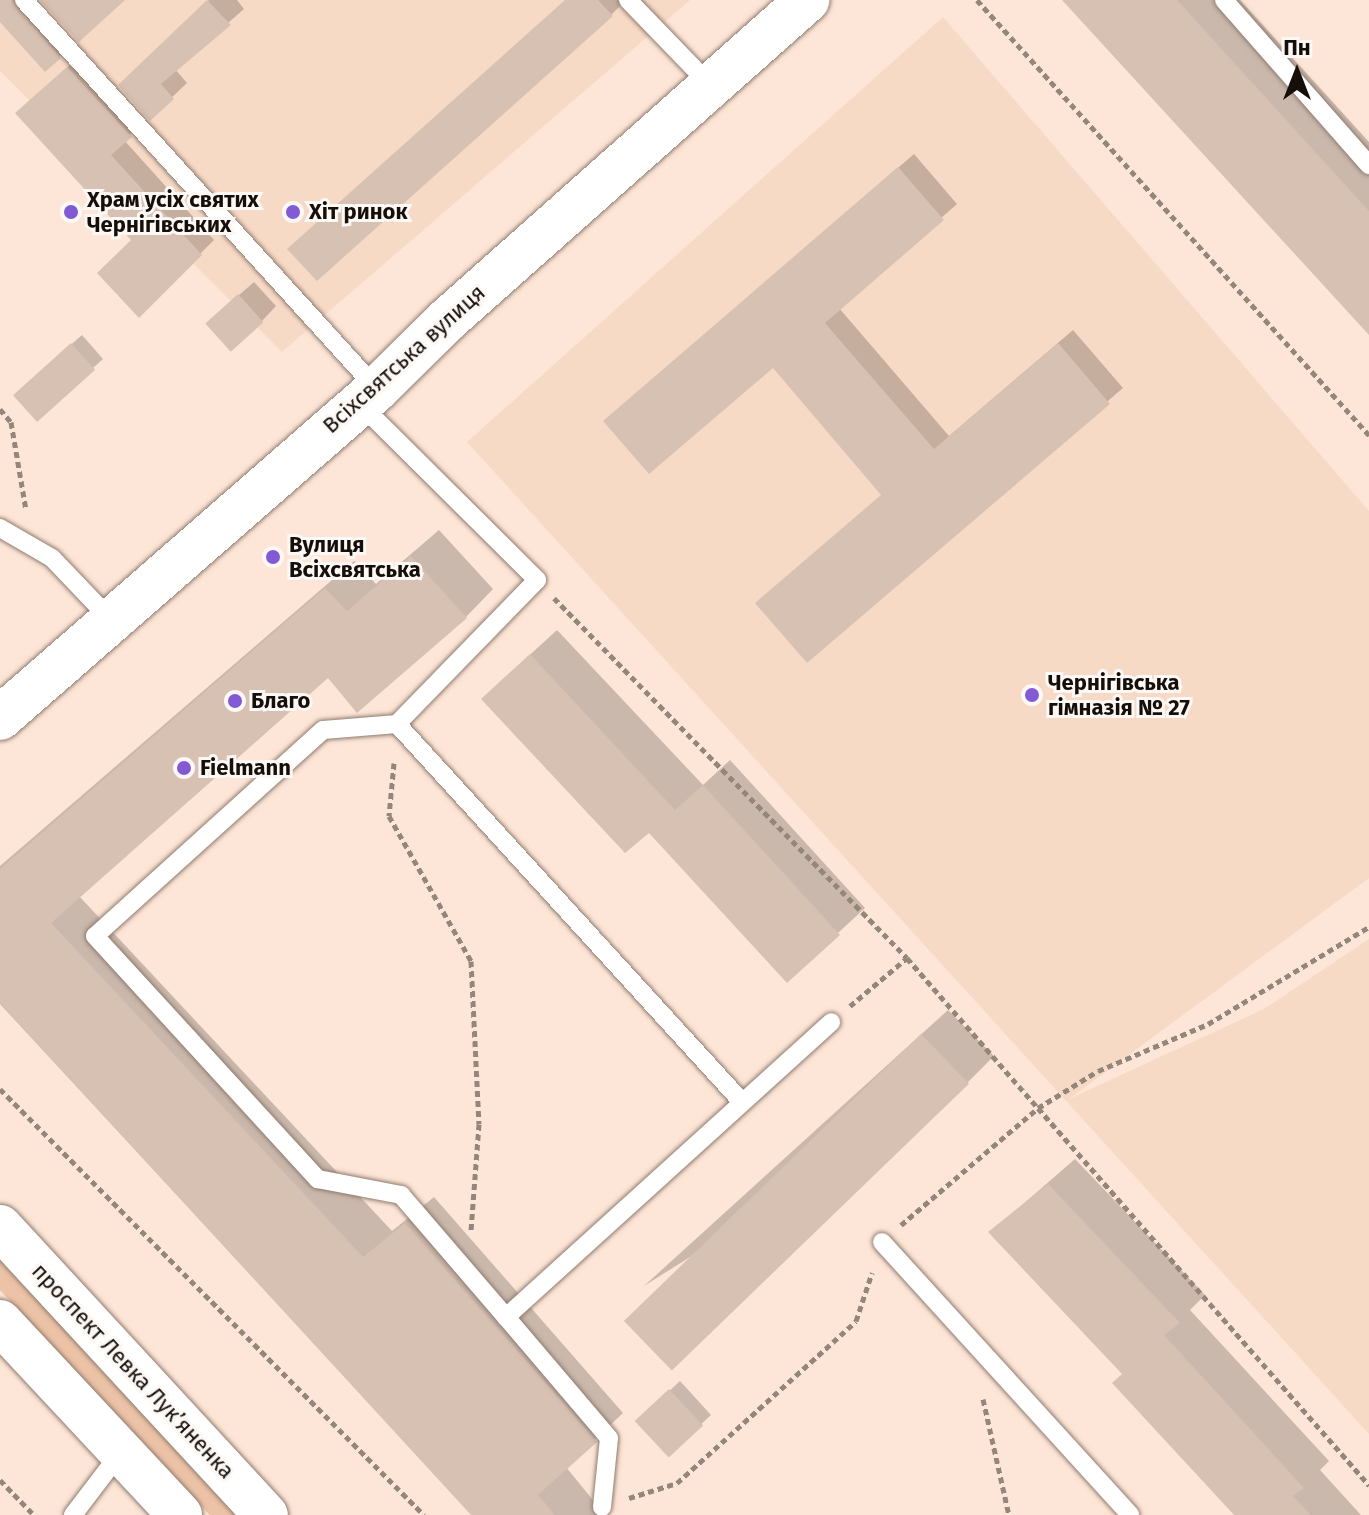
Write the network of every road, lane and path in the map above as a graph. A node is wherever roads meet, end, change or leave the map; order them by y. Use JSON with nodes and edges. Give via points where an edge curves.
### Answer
{"nodes":[{"id":1,"x":24,"y":0,"type":"edge"},
{"id":2,"x":628,"y":0,"type":"edge"},
{"id":3,"x":808,"y":0,"type":"edge"},
{"id":4,"x":977,"y":0,"type":"edge"},
{"id":5,"x":1224,"y":0,"type":"edge"},
{"id":6,"x":711,"y":86,"type":"junction"},
{"id":7,"x":1369,"y":165,"type":"edge"},
{"id":8,"x":368,"y":396,"type":"junction"},
{"id":9,"x":0,"y":409,"type":"edge"},
{"id":10,"x":1369,"y":435,"type":"edge"},
{"id":11,"x":0,"y":528,"type":"edge"},
{"id":12,"x":32,"y":547,"type":"junction"},
{"id":13,"x":537,"y":580,"type":"junction"},
{"id":14,"x":110,"y":619,"type":"junction"},
{"id":15,"x":0,"y":718,"type":"edge"},
{"id":16,"x":397,"y":724,"type":"junction"},
{"id":17,"x":1369,"y":927,"type":"edge"},
{"id":18,"x":907,"y":958,"type":"junction"},
{"id":19,"x":831,"y":1022,"type":"joint"},
{"id":20,"x":0,"y":1089,"type":"edge"},
{"id":21,"x":742,"y":1102,"type":"junction"},
{"id":22,"x":1038,"y":1108,"type":"junction"},
{"id":23,"x":0,"y":1227,"type":"edge"},
{"id":24,"x":882,"y":1242,"type":"junction"},
{"id":25,"x":468,"y":1272,"type":"junction"},
{"id":26,"x":506,"y":1317,"type":"junction"},
{"id":27,"x":0,"y":1322,"type":"edge"},
{"id":28,"x":970,"y":1339,"type":"junction"},
{"id":29,"x":121,"y":1452,"type":"junction"},
{"id":30,"x":0,"y":1480,"type":"edge"},
{"id":31,"x":1369,"y":1485,"type":"edge"},
{"id":32,"x":601,"y":1512,"type":"edge"},
{"id":33,"x":34,"y":1515,"type":"edge"},
{"id":34,"x":73,"y":1515,"type":"edge"},
{"id":35,"x":180,"y":1515,"type":"edge"},
{"id":36,"x":266,"y":1515,"type":"edge"},
{"id":37,"x":424,"y":1515,"type":"edge"},
{"id":38,"x":1009,"y":1515,"type":"edge"},
{"id":39,"x":1130,"y":1515,"type":"edge"}],
"edges":[{"from":1,"to":8,"type":"lane"},
{"from":2,"to":6,"type":"lane"},
{"from":3,"to":6,"type":"street","name":"Всіхсвятська вулиця"},
{"from":4,"to":10,"type":"path"},
{"from":5,"to":7,"type":"lane"},
{"from":6,"to":8,"type":"street","name":"Всіхсвятська вулиця"},
{"from":8,"to":13,"type":"lane"},
{"from":8,"to":14,"type":"street","name":"Всіхсвятська вулиця"},
{"from":9,"to":12,"type":"path","via":[[11,422]]},
{"from":11,"to":12,"type":"lane"},
{"from":12,"to":14,"type":"lane","via":[[52,558]]},
{"from":13,"to":16,"type":"lane"},
{"from":13,"to":18,"type":"path"},
{"from":14,"to":15,"type":"street","name":"Всіхсвятська вулиця"},
{"from":16,"to":21,"type":"lane"},
{"from":16,"to":25,"type":"path","via":[[389,816],[471,961],[479,1124]]},
{"from":16,"to":25,"type":"lane","via":[[323,730],[95,936],[318,1179],[401,1195]]},
{"from":17,"to":22,"type":"path","via":[[1208,1024],[1098,1071]]},
{"from":18,"to":19,"type":"path"},
{"from":18,"to":22,"type":"path"},
{"from":19,"to":21,"type":"lane"},
{"from":20,"to":37,"type":"path"},
{"from":21,"to":26,"type":"lane"},
{"from":22,"to":24,"type":"path"},
{"from":22,"to":31,"type":"path"},
{"from":23,"to":36,"type":"street","name":"проспект Левка Лукʼяненка"},
{"from":24,"to":28,"type":"lane"},
{"from":24,"to":32,"type":"path","via":[[856,1321],[677,1483]]},
{"from":25,"to":26,"type":"lane"},
{"from":26,"to":32,"type":"lane","via":[[609,1438]]},
{"from":27,"to":29,"type":"street"},
{"from":28,"to":38,"type":"path"},
{"from":28,"to":39,"type":"lane"},
{"from":29,"to":34,"type":"lane"},
{"from":29,"to":35,"type":"street"},
{"from":30,"to":33,"type":"path"}]}
